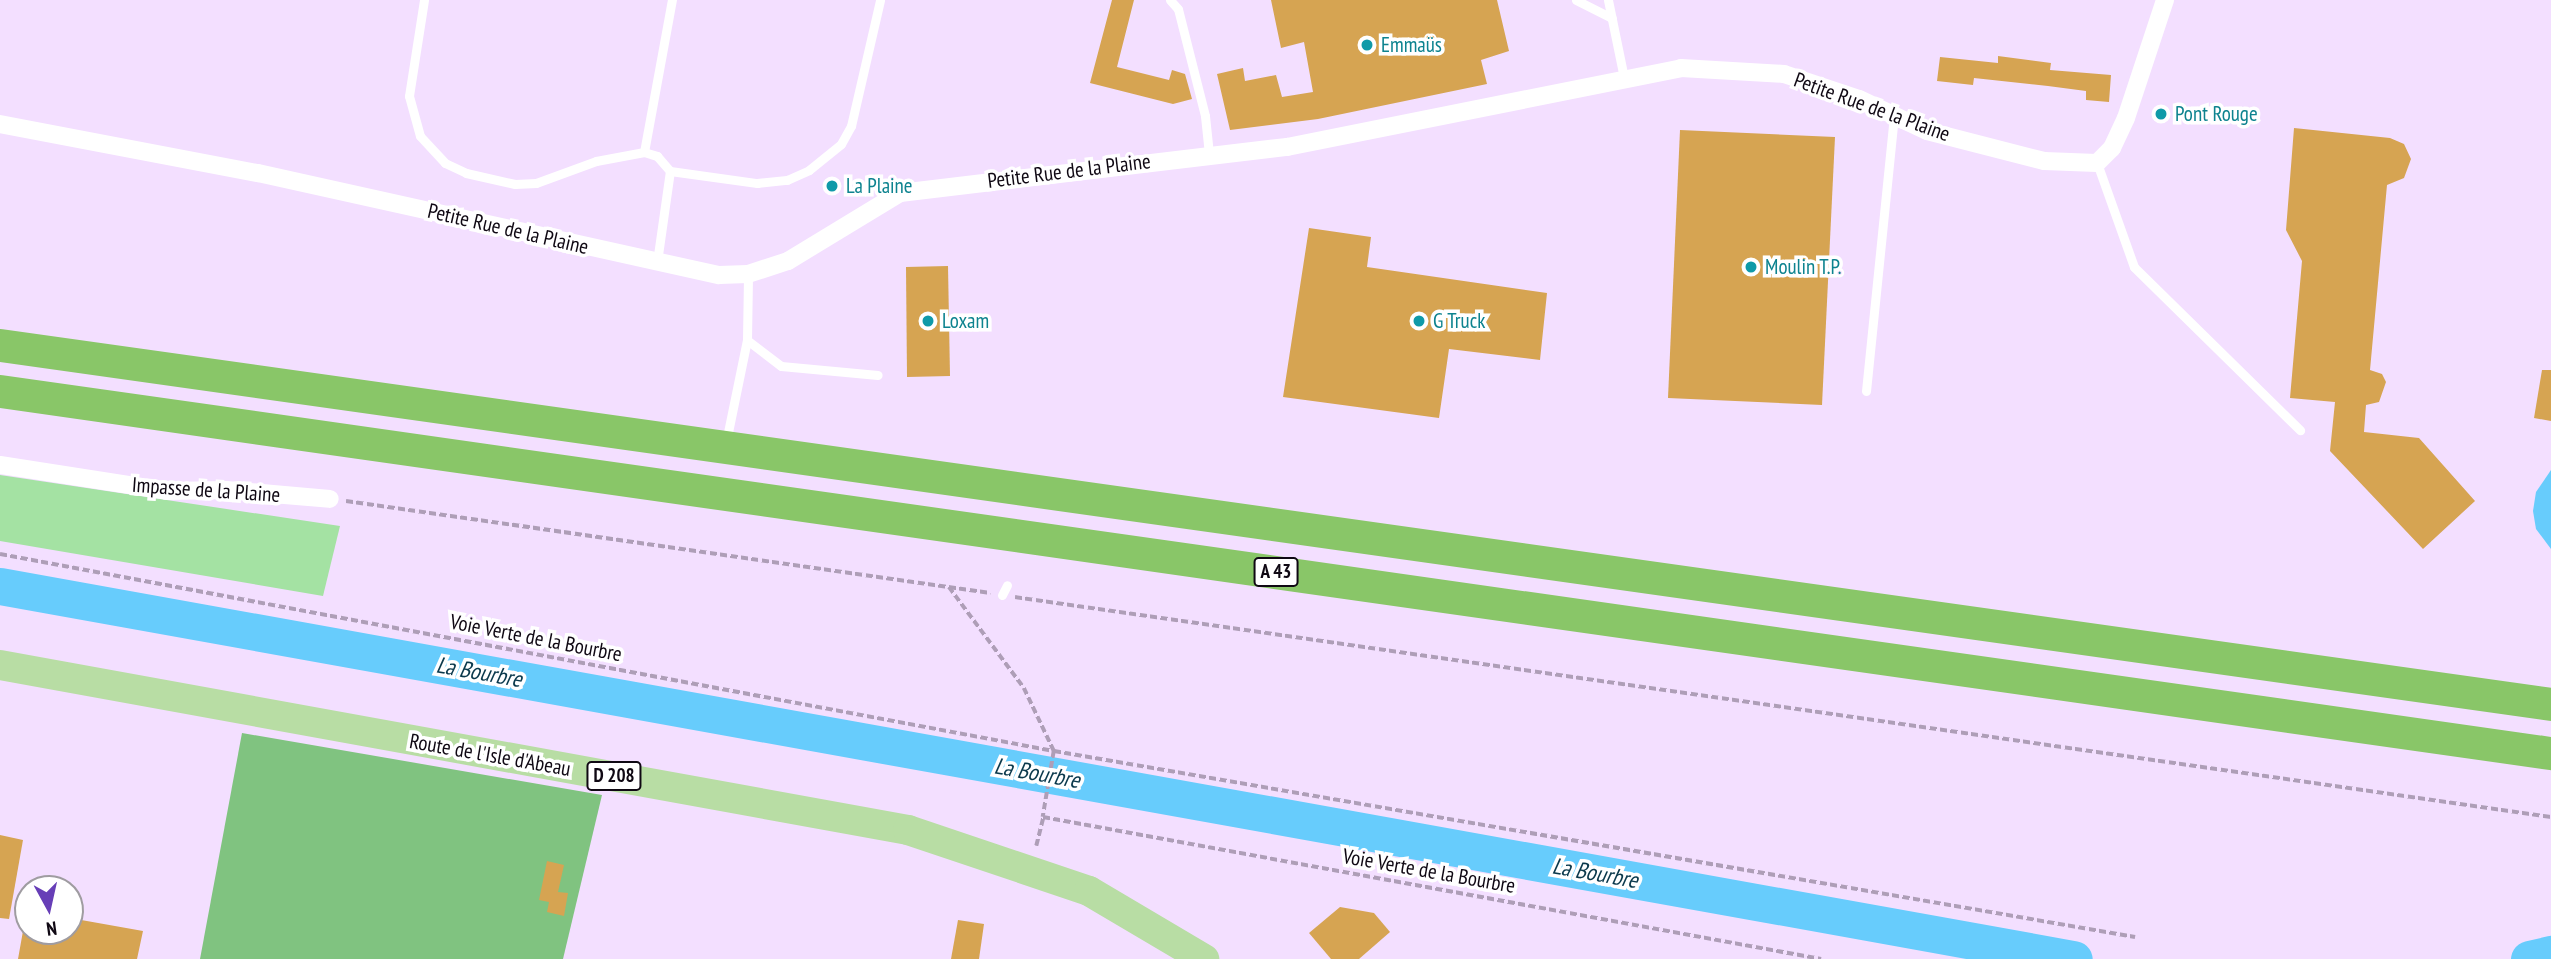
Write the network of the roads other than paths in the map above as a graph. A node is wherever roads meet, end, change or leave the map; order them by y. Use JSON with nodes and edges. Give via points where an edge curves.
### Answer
{"nodes":[{"id":1,"x":424,"y":0,"type":"edge"},
{"id":2,"x":672,"y":0,"type":"edge"},
{"id":3,"x":880,"y":0,"type":"edge"},
{"id":4,"x":1170,"y":0,"type":"edge"},
{"id":5,"x":1576,"y":0,"type":"edge"},
{"id":6,"x":1608,"y":0,"type":"edge"},
{"id":7,"x":2165,"y":0,"type":"edge"},
{"id":8,"x":1612,"y":18,"type":"junction"},
{"id":9,"x":1624,"y":79,"type":"junction"},
{"id":10,"x":1894,"y":117,"type":"junction"},
{"id":11,"x":0,"y":124,"type":"edge"},
{"id":12,"x":644,"y":152,"type":"junction"},
{"id":13,"x":1209,"y":155,"type":"junction"},
{"id":14,"x":2096,"y":163,"type":"junction"},
{"id":15,"x":670,"y":171,"type":"junction"},
{"id":16,"x":657,"y":262,"type":"junction"},
{"id":17,"x":748,"y":274,"type":"junction"},
{"id":18,"x":747,"y":340,"type":"junction"},
{"id":19,"x":0,"y":345,"type":"edge"},
{"id":20,"x":878,"y":375,"type":"dead end"},
{"id":21,"x":0,"y":391,"type":"edge"},
{"id":22,"x":1866,"y":391,"type":"dead end"},
{"id":23,"x":2300,"y":430,"type":"dead end"},
{"id":24,"x":724,"y":449,"type":"junction"},
{"id":25,"x":0,"y":465,"type":"edge"},
{"id":26,"x":330,"y":499,"type":"road end"},
{"id":27,"x":1007,"y":585,"type":"dead end"},
{"id":28,"x":1002,"y":595,"type":"road end"},
{"id":29,"x":0,"y":665,"type":"edge"},
{"id":30,"x":2551,"y":705,"type":"edge"},
{"id":31,"x":2551,"y":752,"type":"edge"},
{"id":32,"x":1204,"y":959,"type":"edge"}],
"edges":[{"from":1,"to":12,"type":"lane","via":[[409,96],[421,136],[445,163],[488,181],[536,183],[596,160]]},
{"from":2,"to":12,"type":"lane"},
{"from":3,"to":15,"type":"lane","via":[[851,126],[827,158],[787,180],[757,183]]},
{"from":4,"to":13,"type":"lane","via":[[1178,9],[1205,116]]},
{"from":5,"to":8,"type":"lane"},
{"from":6,"to":8,"type":"lane"},
{"from":7,"to":14,"type":"street","via":[[2126,118],[2112,148]]},
{"from":8,"to":9,"type":"lane"},
{"from":9,"to":10,"type":"street","name":"Petite Rue de la Plaine","via":[[1692,67],[1784,74],[1859,99]]},
{"from":9,"to":13,"type":"street","name":"Petite Rue de la Plaine","via":[[1286,147]]},
{"from":10,"to":14,"type":"street","name":"Petite Rue de la Plaine","via":[[1927,131],[2044,160]]},
{"from":10,"to":22,"type":"lane"},
{"from":11,"to":16,"type":"street","name":"Petite Rue de la Plaine","via":[[258,173]]},
{"from":12,"to":15,"type":"lane","via":[[657,156]]},
{"from":13,"to":17,"type":"street","name":"Petite Rue de la Plaine","via":[[900,193],[788,261]]},
{"from":14,"to":23,"type":"lane","via":[[2134,267]]},
{"from":15,"to":16,"type":"lane"},
{"from":16,"to":17,"type":"street","name":"Petite Rue de la Plaine","via":[[719,275]]},
{"from":17,"to":18,"type":"lane"},
{"from":18,"to":20,"type":"lane","via":[[781,366]]},
{"from":18,"to":24,"type":"lane"},
{"from":19,"to":24,"type":"highway","number":"A 43"},
{"from":21,"to":31,"type":"highway","number":"A 43"},
{"from":24,"to":30,"type":"highway","number":"A 43"},
{"from":25,"to":26,"type":"street","name":"Impasse de la Plaine","via":[[167,491],[226,490]]},
{"from":27,"to":28,"type":"lane"},
{"from":29,"to":32,"type":"main road","name":"Route de l'Isle d'Abeau","number":"D 208","via":[[908,830],[1089,891]]}]}
